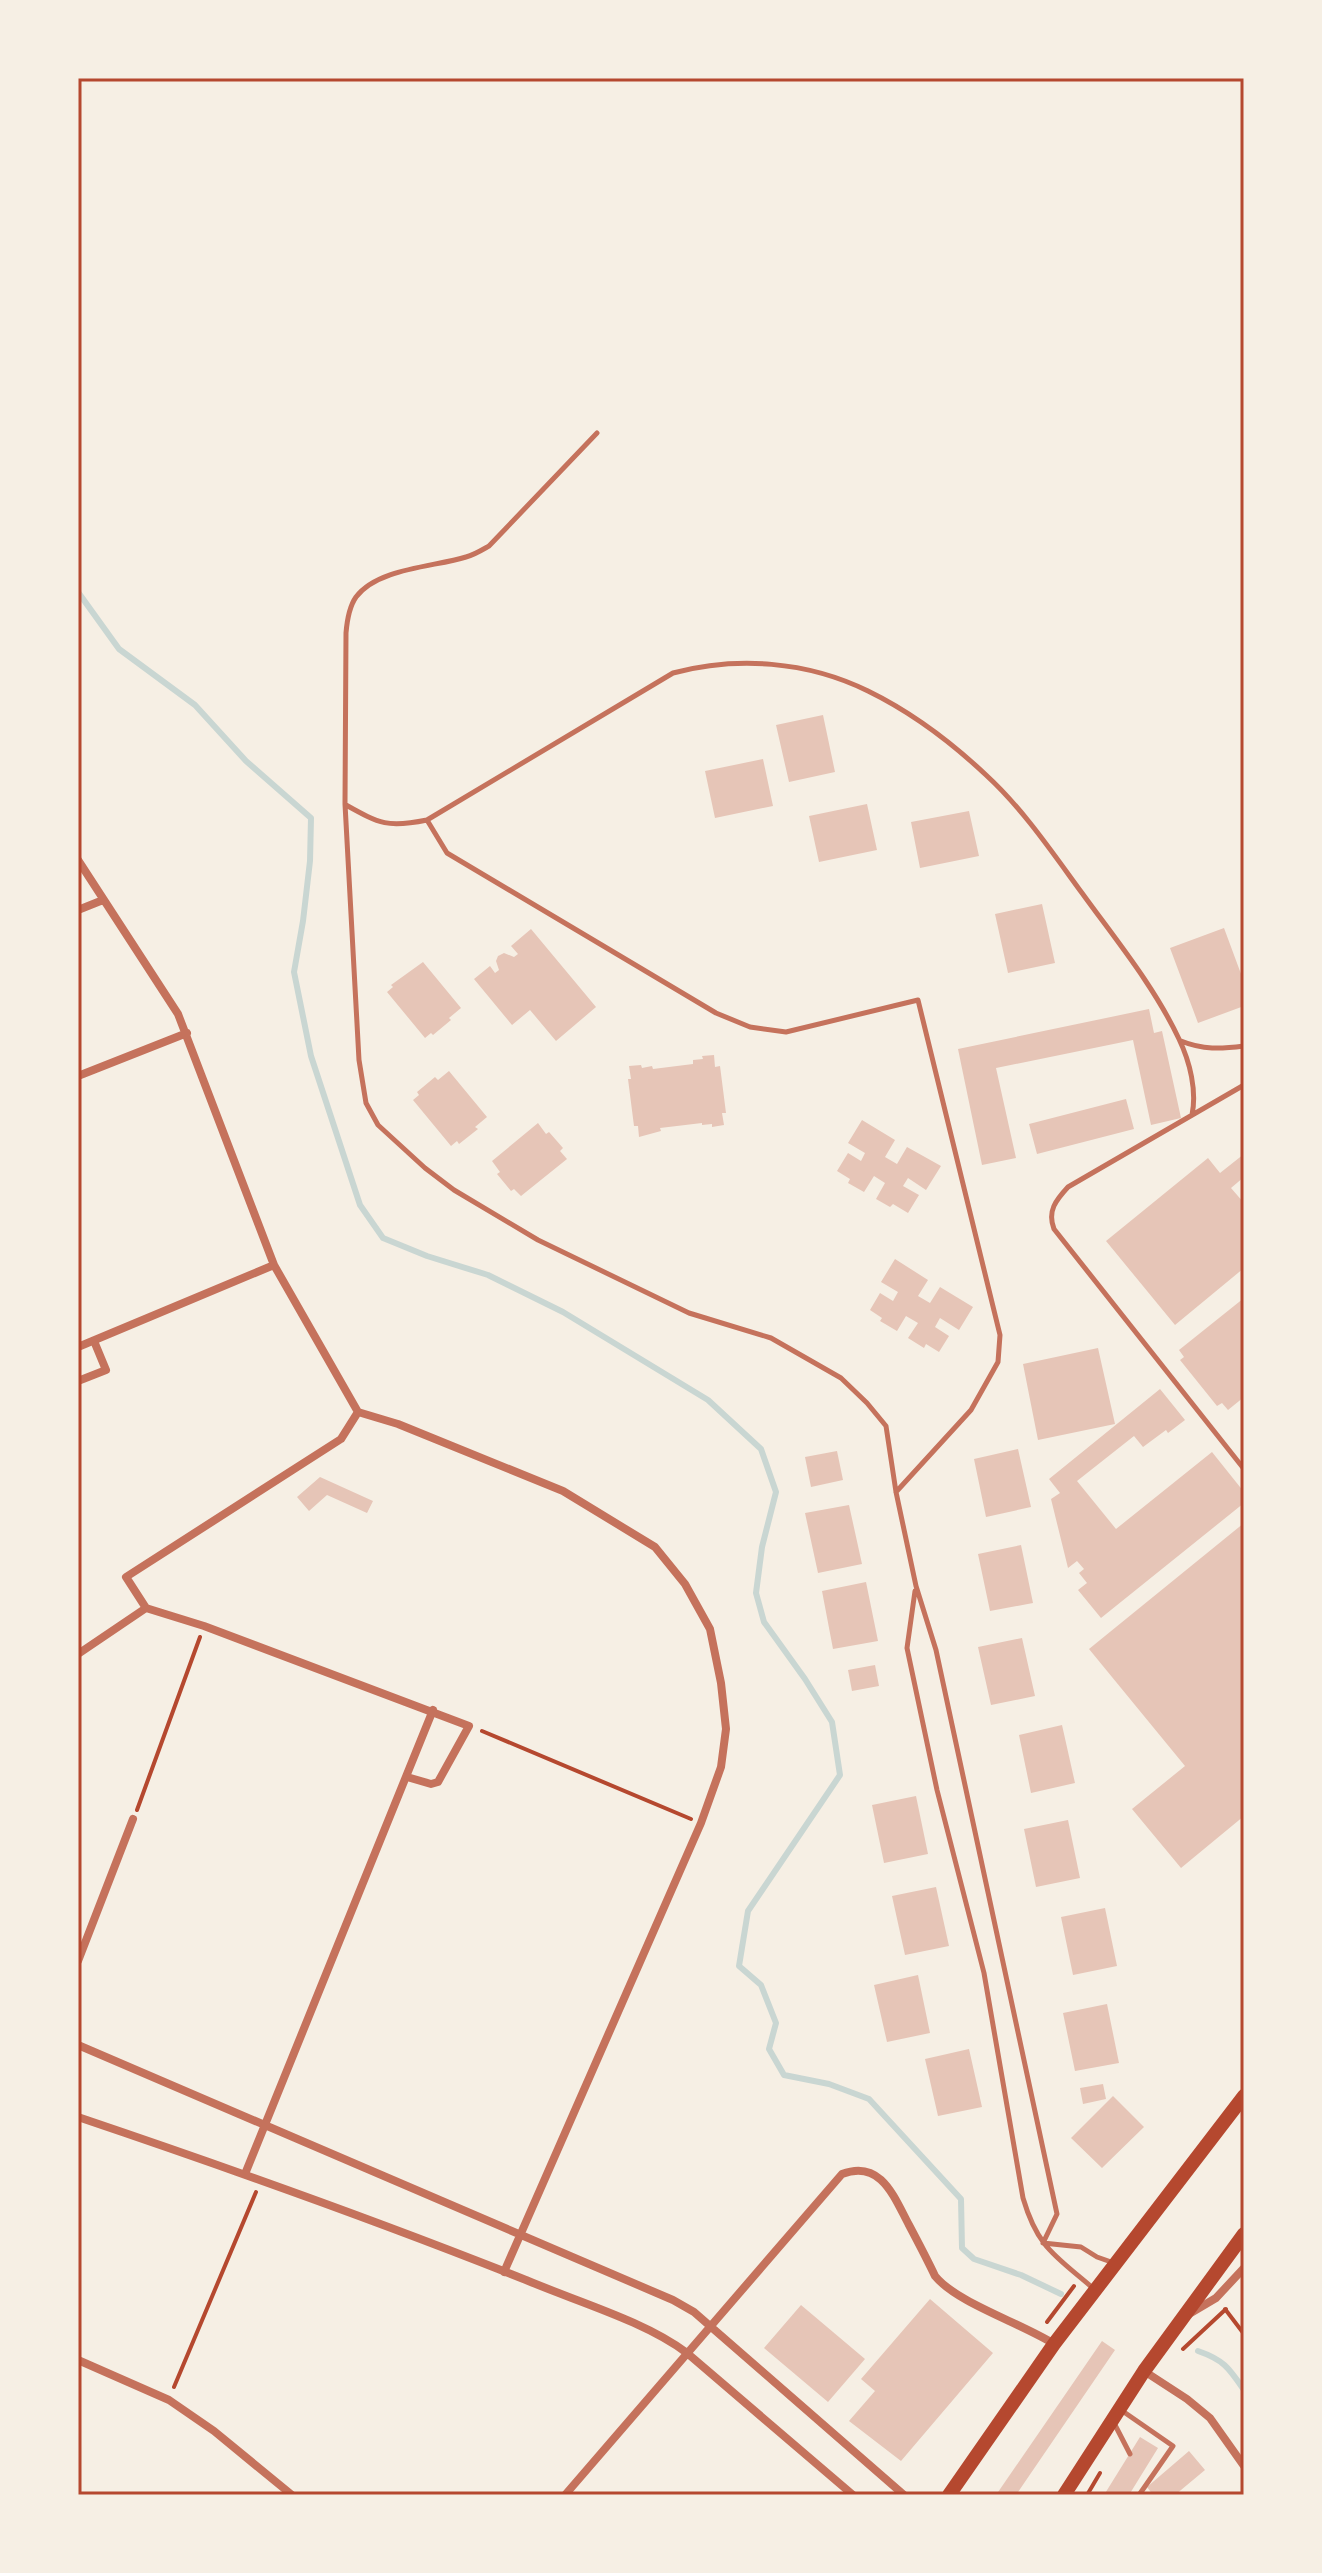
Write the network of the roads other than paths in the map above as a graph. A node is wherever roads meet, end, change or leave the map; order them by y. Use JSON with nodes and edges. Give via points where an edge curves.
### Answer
{"nodes":[{"id":1,"x":597,"y":433,"type":"dead end"},
{"id":2,"x":345,"y":804,"type":"junction"},
{"id":3,"x":427,"y":820,"type":"junction"},
{"id":4,"x":78,"y":860,"type":"edge"},
{"id":5,"x":103,"y":900,"type":"junction"},
{"id":6,"x":78,"y":910,"type":"edge"},
{"id":7,"x":187,"y":1033,"type":"junction"},
{"id":8,"x":1180,"y":1040,"type":"junction"},
{"id":9,"x":1244,"y":1046,"type":"edge"},
{"id":10,"x":78,"y":1076,"type":"edge"},
{"id":11,"x":1244,"y":1085,"type":"edge"},
{"id":12,"x":1192,"y":1115,"type":"junction"},
{"id":13,"x":274,"y":1265,"type":"junction"},
{"id":14,"x":94,"y":1341,"type":"junction"},
{"id":15,"x":78,"y":1347,"type":"edge"},
{"id":16,"x":78,"y":1381,"type":"edge"},
{"id":17,"x":358,"y":1412,"type":"junction"},
{"id":18,"x":1244,"y":1469,"type":"edge"},
{"id":19,"x":896,"y":1492,"type":"junction"},
{"id":20,"x":916,"y":1586,"type":"junction"},
{"id":21,"x":146,"y":1608,"type":"junction"},
{"id":22,"x":78,"y":1654,"type":"edge"},
{"id":23,"x":433,"y":1710,"type":"junction"},
{"id":24,"x":407,"y":1777,"type":"junction"},
{"id":25,"x":133,"y":1819,"type":"road end"},
{"id":26,"x":78,"y":1961,"type":"edge"},
{"id":27,"x":78,"y":2045,"type":"edge"},
{"id":28,"x":1244,"y":2096,"type":"edge"},
{"id":29,"x":78,"y":2117,"type":"edge"},
{"id":30,"x":265,"y":2124,"type":"junction"},
{"id":31,"x":245,"y":2174,"type":"junction"},
{"id":32,"x":520,"y":2234,"type":"junction"},
{"id":33,"x":1244,"y":2234,"type":"edge"},
{"id":34,"x":1043,"y":2243,"type":"junction"},
{"id":35,"x":1115,"y":2263,"type":"junction"},
{"id":36,"x":1244,"y":2268,"type":"edge"},
{"id":37,"x":504,"y":2272,"type":"junction"},
{"id":38,"x":1095,"y":2290,"type":"junction"},
{"id":39,"x":1181,"y":2318,"type":"junction"},
{"id":40,"x":710,"y":2326,"type":"junction"},
{"id":41,"x":1054,"y":2344,"type":"junction"},
{"id":42,"x":687,"y":2353,"type":"junction"},
{"id":43,"x":78,"y":2360,"type":"edge"},
{"id":44,"x":1144,"y":2371,"type":"junction"},
{"id":45,"x":1116,"y":2414,"type":"junction"},
{"id":46,"x":1130,"y":2454,"type":"dead end"},
{"id":47,"x":1244,"y":2466,"type":"edge"},
{"id":48,"x":567,"y":2494,"type":"edge"},
{"id":49,"x":292,"y":2495,"type":"edge"},
{"id":50,"x":853,"y":2495,"type":"edge"},
{"id":51,"x":904,"y":2495,"type":"edge"},
{"id":52,"x":949,"y":2495,"type":"edge"},
{"id":53,"x":1064,"y":2495,"type":"edge"},
{"id":54,"x":1139,"y":2495,"type":"edge"}],
"edges":[{"from":1,"to":2,"type":"lane","via":[[489,546],[468,557],[373,581],[354,598],[346,633]]},
{"from":2,"to":3,"type":"lane","via":[[373,820],[398,826]]},
{"from":2,"to":19,"type":"lane","via":[[359,1060],[366,1103],[378,1125],[454,1190],[538,1240],[689,1313],[771,1338],[841,1378],[886,1426]]},
{"from":3,"to":8,"type":"lane","via":[[673,673],[706,664],[744,663],[823,672],[909,713],[986,775],[1141,973]]},
{"from":3,"to":19,"type":"lane","via":[[447,853],[716,1013],[750,1027],[786,1032],[918,1000],[1000,1335],[998,1362],[971,1410]]},
{"from":4,"to":5,"type":"street"},
{"from":5,"to":6,"type":"street"},
{"from":5,"to":7,"type":"street"},
{"from":7,"to":10,"type":"street"},
{"from":7,"to":13,"type":"street"},
{"from":8,"to":9,"type":"lane","via":[[1218,1050]]},
{"from":8,"to":12,"type":"lane","via":[[1195,1096]]},
{"from":11,"to":12,"type":"lane"},
{"from":12,"to":18,"type":"lane","via":[[1068,1187],[1056,1200],[1051,1221]]},
{"from":13,"to":14,"type":"street"},
{"from":13,"to":17,"type":"street"},
{"from":14,"to":15,"type":"street"},
{"from":14,"to":16,"type":"street","via":[[106,1370]]},
{"from":17,"to":21,"type":"street","via":[[341,1439],[126,1577]]},
{"from":17,"to":32,"type":"street","via":[[563,1491],[655,1547],[685,1584],[710,1629],[721,1683],[726,1729],[721,1767],[701,1823]]},
{"from":19,"to":20,"type":"lane"},
{"from":20,"to":34,"type":"lane","via":[[907,1648],[984,1973],[1023,2198]]},
{"from":20,"to":34,"type":"lane","via":[[936,1650],[1057,2214]]},
{"from":21,"to":22,"type":"street"},
{"from":21,"to":23,"type":"street"},
{"from":23,"to":24,"type":"street"},
{"from":23,"to":24,"type":"street","via":[[469,1726],[438,1782]]},
{"from":24,"to":30,"type":"street"},
{"from":25,"to":26,"type":"street"},
{"from":27,"to":30,"type":"street"},
{"from":28,"to":35,"type":"main road"},
{"from":29,"to":31,"type":"street"},
{"from":30,"to":31,"type":"street"},
{"from":30,"to":32,"type":"street"},
{"from":31,"to":37,"type":"street"},
{"from":32,"to":37,"type":"street"},
{"from":32,"to":40,"type":"street","via":[[673,2300]]},
{"from":33,"to":39,"type":"main road"},
{"from":34,"to":35,"type":"lane","via":[[1081,2247]]},
{"from":34,"to":38,"type":"lane"},
{"from":35,"to":38,"type":"main road"},
{"from":36,"to":39,"type":"street","via":[[1216,2298]]},
{"from":37,"to":42,"type":"street","via":[[658,2334]]},
{"from":38,"to":41,"type":"main road"},
{"from":39,"to":44,"type":"main road"},
{"from":40,"to":41,"type":"street","via":[[842,2174],[864,2170],[889,2187],[943,2286]]},
{"from":40,"to":42,"type":"street"},
{"from":40,"to":51,"type":"street"},
{"from":41,"to":52,"type":"main road"},
{"from":42,"to":48,"type":"street"},
{"from":42,"to":50,"type":"street"},
{"from":43,"to":49,"type":"street","via":[[169,2400]]},
{"from":44,"to":45,"type":"main road"},
{"from":44,"to":47,"type":"street","via":[[1210,2418]]},
{"from":45,"to":46,"type":"lane"},
{"from":45,"to":53,"type":"main road"},
{"from":45,"to":54,"type":"lane","via":[[1173,2446]]}]}
